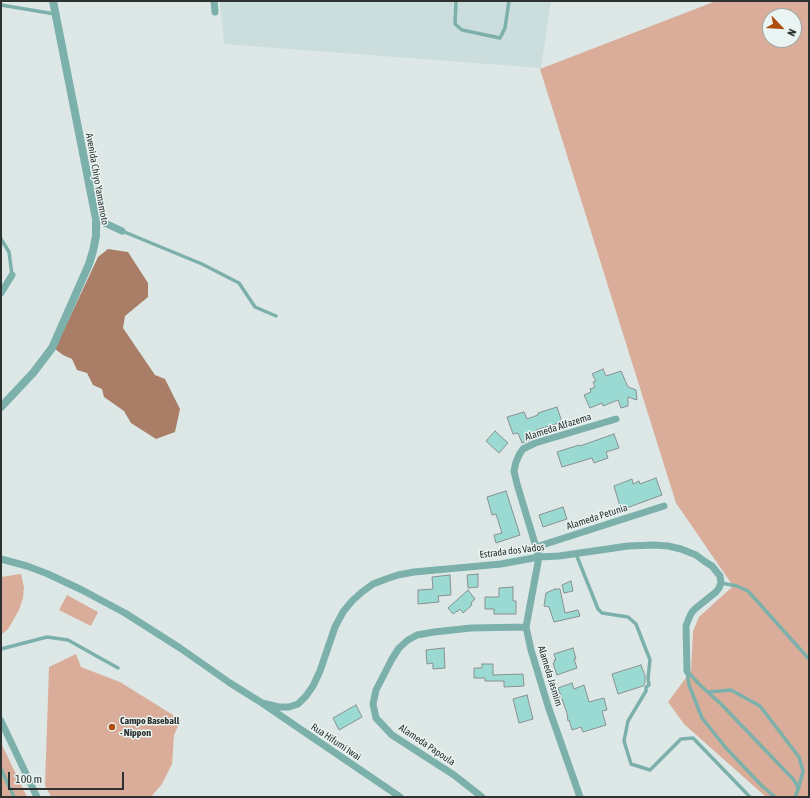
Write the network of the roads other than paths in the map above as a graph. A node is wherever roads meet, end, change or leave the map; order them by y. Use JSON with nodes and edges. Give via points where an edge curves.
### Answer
{"nodes":[{"id":1,"x":53,"y":1,"type":"edge"},
{"id":2,"x":214,"y":1,"type":"edge"},
{"id":3,"x":456,"y":1,"type":"edge"},
{"id":4,"x":509,"y":1,"type":"edge"},
{"id":5,"x":1,"y":5,"type":"edge"},
{"id":6,"x":215,"y":12,"type":"dead end"},
{"id":7,"x":56,"y":14,"type":"junction"},
{"id":8,"x":96,"y":219,"type":"junction"},
{"id":9,"x":122,"y":231,"type":"joint"},
{"id":10,"x":1,"y":239,"type":"edge"},
{"id":11,"x":12,"y":275,"type":"joint"},
{"id":12,"x":1,"y":293,"type":"edge"},
{"id":13,"x":276,"y":316,"type":"dead end"},
{"id":14,"x":1,"y":407,"type":"edge"},
{"id":15,"x":616,"y":419,"type":"dead end"},
{"id":16,"x":664,"y":506,"type":"dead end"},
{"id":17,"x":536,"y":547,"type":"junction"},
{"id":18,"x":576,"y":554,"type":"junction"},
{"id":19,"x":539,"y":557,"type":"junction"},
{"id":20,"x":1,"y":559,"type":"edge"},
{"id":21,"x":721,"y":582,"type":"junction"},
{"id":22,"x":526,"y":627,"type":"junction"},
{"id":23,"x":1,"y":649,"type":"edge"},
{"id":24,"x":809,"y":659,"type":"edge"},
{"id":25,"x":118,"y":668,"type":"dead end"},
{"id":26,"x":687,"y":671,"type":"junction"},
{"id":27,"x":708,"y":692,"type":"junction"},
{"id":28,"x":262,"y":703,"type":"junction"},
{"id":29,"x":1,"y":721,"type":"edge"},
{"id":30,"x":1,"y":769,"type":"edge"},
{"id":31,"x":798,"y":790,"type":"junction"},
{"id":32,"x":14,"y":797,"type":"edge"},
{"id":33,"x":37,"y":797,"type":"edge"},
{"id":34,"x":400,"y":797,"type":"edge"},
{"id":35,"x":482,"y":797,"type":"edge"},
{"id":36,"x":580,"y":797,"type":"edge"},
{"id":37,"x":750,"y":797,"type":"edge"},
{"id":38,"x":775,"y":797,"type":"edge"},
{"id":39,"x":795,"y":797,"type":"edge"}],
"edges":[{"from":1,"to":7,"type":"street","name":"Avenida Chiyo Yamamoto"},
{"from":2,"to":6,"type":"street"},
{"from":3,"to":4,"type":"lane","via":[[455,24],[462,30],[500,38],[505,28]]},
{"from":5,"to":7,"type":"lane"},
{"from":7,"to":8,"type":"street","name":"Avenida Chiyo Yamamoto"},
{"from":8,"to":9,"type":"street"},
{"from":8,"to":14,"type":"street","name":"Avenida Chiyo Yamamoto","via":[[94,252],[52,348]]},
{"from":9,"to":13,"type":"lane","via":[[202,264],[239,283],[255,307]]},
{"from":10,"to":11,"type":"lane","via":[[9,252]]},
{"from":11,"to":12,"type":"street"},
{"from":15,"to":17,"type":"street","name":"Alameda Alfazema","via":[[535,443],[523,449],[519,455],[514,471],[516,484]]},
{"from":16,"to":17,"type":"street","name":"Alameda Petunia"},
{"from":17,"to":19,"type":"street","name":"Alameda Alfazema"},
{"from":18,"to":19,"type":"street","name":"Estrada dos Vados"},
{"from":18,"to":21,"type":"street","name":"Estrada dos Vados","via":[[628,546],[668,546],[704,560],[717,571]]},
{"from":18,"to":37,"type":"lane","via":[[598,609],[602,613],[628,617],[636,624],[650,660],[649,685],[628,721],[624,741],[631,764],[650,770],[681,739],[694,738]]},
{"from":19,"to":22,"type":"street","name":"Alameda Jasmim"},
{"from":19,"to":28,"type":"street","name":"Estrada dos Vados","via":[[500,564],[414,572],[374,584],[352,600],[343,612],[335,627],[320,671],[306,696],[298,704],[289,707]]},
{"from":20,"to":28,"type":"street","name":"Rua Hifumi Iwai","via":[[48,574],[125,613]]},
{"from":21,"to":24,"type":"lane","via":[[748,591]]},
{"from":21,"to":26,"type":"street","via":[[716,592],[696,608],[689,618],[686,626]]},
{"from":22,"to":35,"type":"street","name":"Alameda Papoula","via":[[471,628],[417,635],[400,648],[376,690],[373,704],[376,718],[392,735],[454,775]]},
{"from":22,"to":36,"type":"street","name":"Alameda Jasmim","via":[[548,706]]},
{"from":23,"to":25,"type":"lane","via":[[47,637],[68,640]]},
{"from":26,"to":27,"type":"lane"},
{"from":26,"to":38,"type":"lane","via":[[702,718],[726,748]]},
{"from":27,"to":31,"type":"lane","via":[[793,779]]},
{"from":27,"to":31,"type":"lane","via":[[732,690],[760,706],[799,756],[803,771]]},
{"from":28,"to":34,"type":"street","name":"Rua Hifumi Iwai"},
{"from":29,"to":33,"type":"street"},
{"from":30,"to":32,"type":"lane"},
{"from":31,"to":39,"type":"lane"}]}
